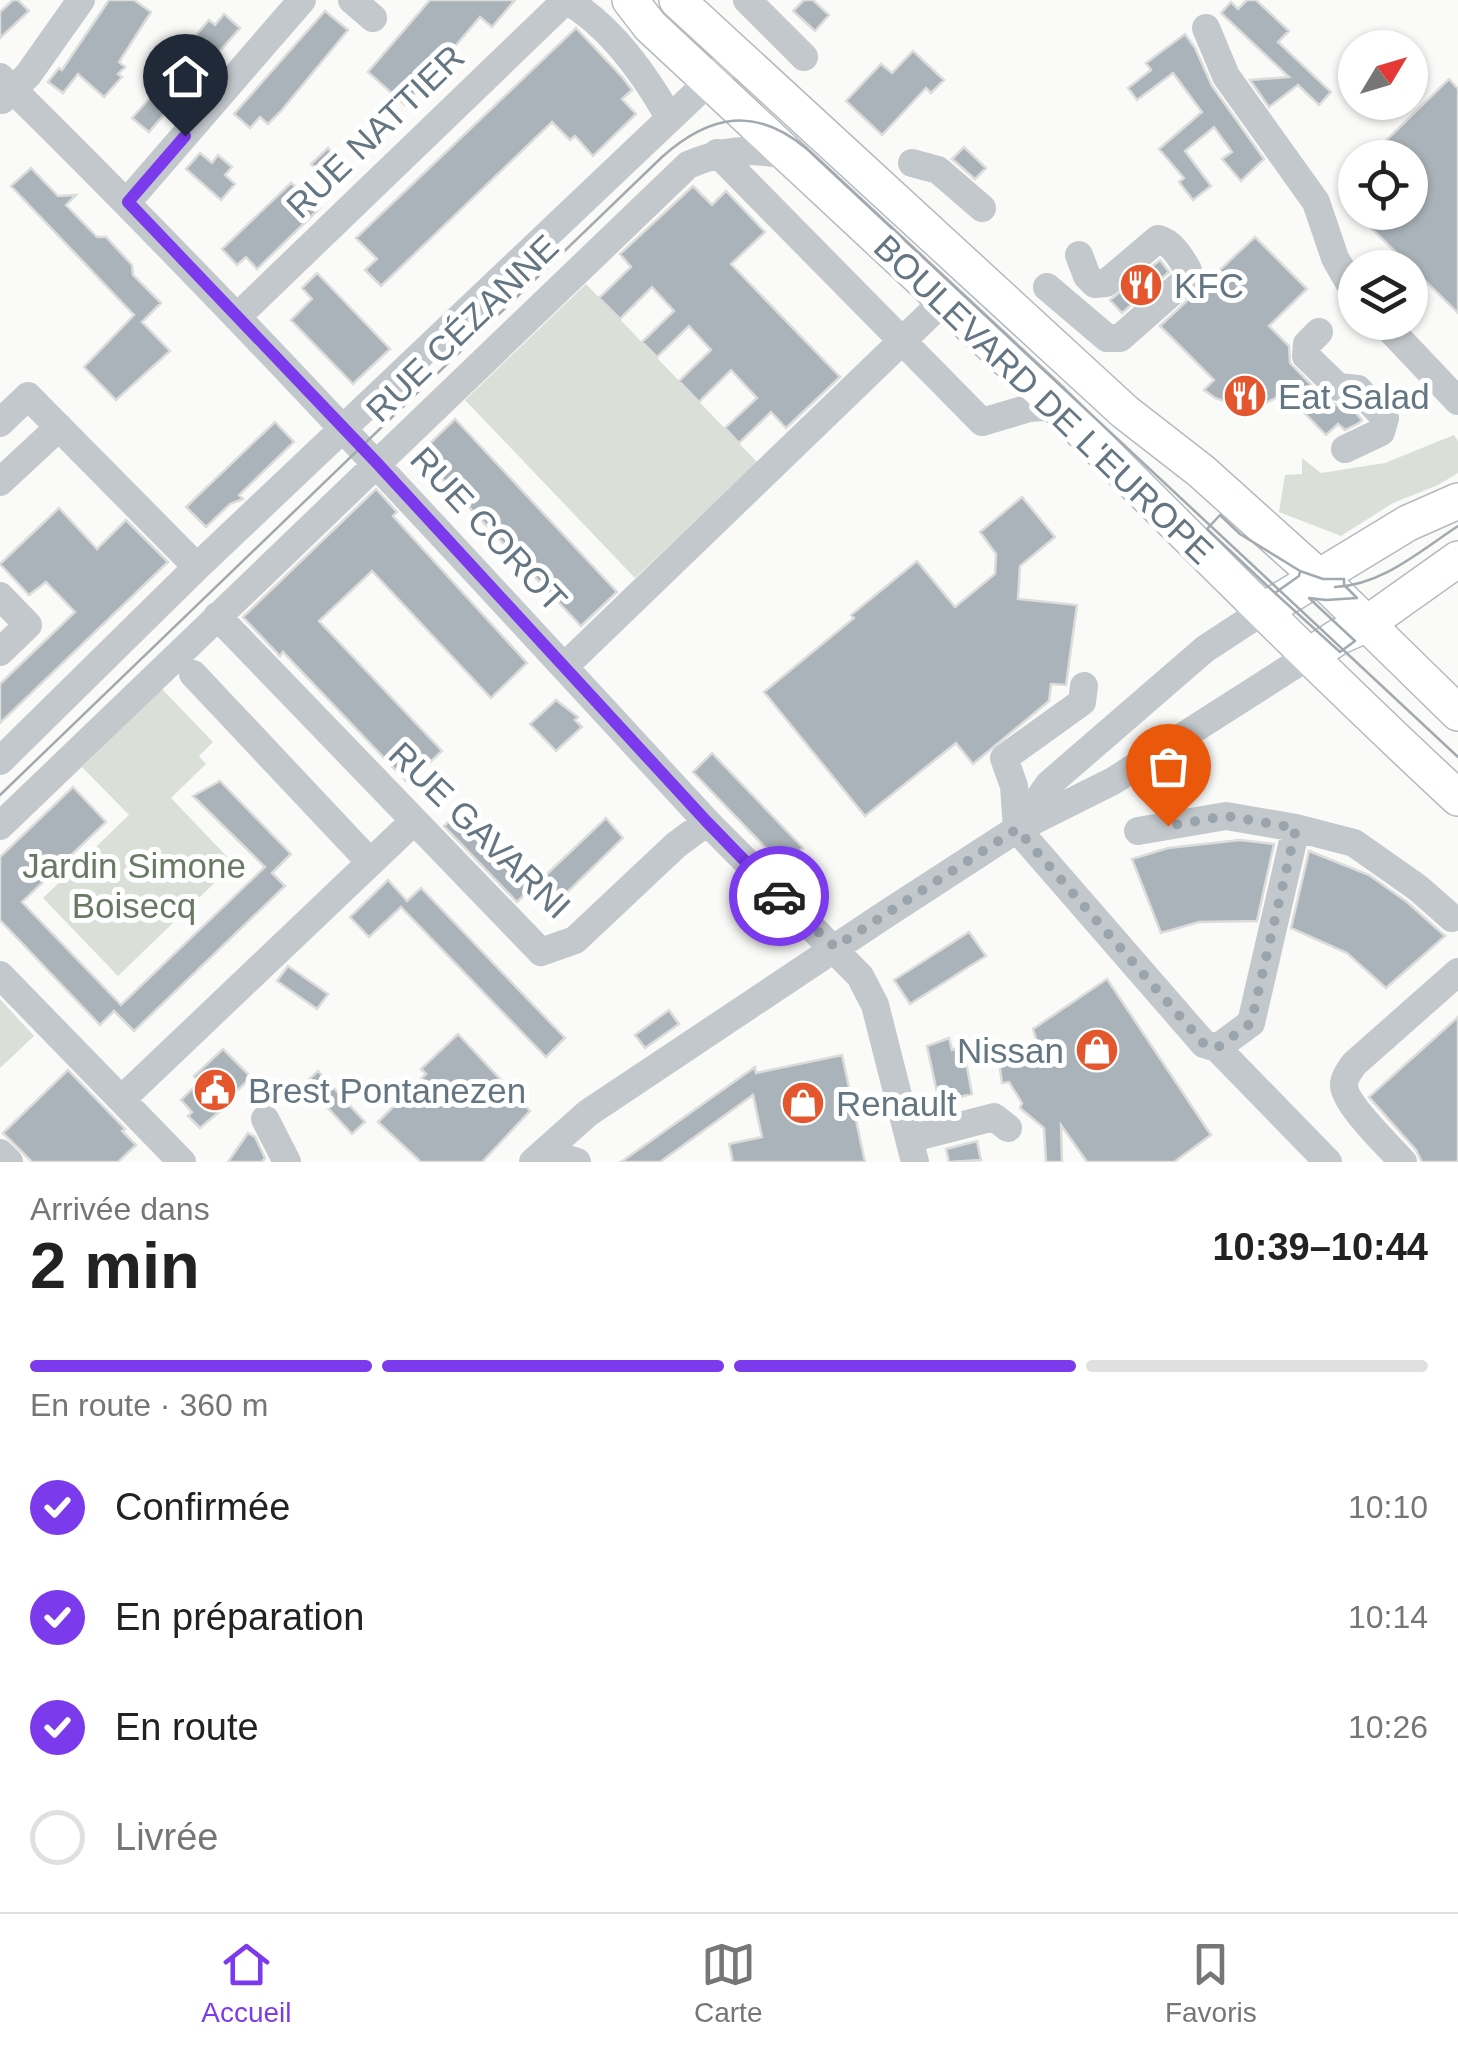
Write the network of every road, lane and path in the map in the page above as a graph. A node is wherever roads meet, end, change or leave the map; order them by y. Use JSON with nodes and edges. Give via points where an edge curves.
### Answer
{"nodes":[{"id":1,"x":82,"y":0,"type":"edge"},
{"id":2,"x":302,"y":0,"type":"edge"},
{"id":3,"x":566,"y":0,"type":"edge"},
{"id":4,"x":630,"y":0,"type":"edge"},
{"id":5,"x":677,"y":0,"type":"edge"},
{"id":6,"x":747,"y":0,"type":"edge"},
{"id":7,"x":1206,"y":28,"type":"dead end"},
{"id":8,"x":736,"y":57,"type":"junction"},
{"id":9,"x":804,"y":57,"type":"dead end"},
{"id":10,"x":709,"y":81,"type":"junction"},
{"id":11,"x":4,"y":90,"type":"edge"},
{"id":12,"x":670,"y":117,"type":"junction"},
{"id":13,"x":717,"y":153,"type":"junction"},
{"id":14,"x":786,"y":155,"type":"junction"},
{"id":15,"x":912,"y":163,"type":"dead end"},
{"id":16,"x":128,"y":202,"type":"junction"},
{"id":17,"x":982,"y":208,"type":"dead end"},
{"id":18,"x":1080,"y":255,"type":"dead end"},
{"id":19,"x":1338,"y":263,"type":"edge"},
{"id":20,"x":1047,"y":287,"type":"dead end"},
{"id":21,"x":942,"y":298,"type":"junction"},
{"id":22,"x":238,"y":317,"type":"junction"},
{"id":23,"x":1319,"y":332,"type":"dead end"},
{"id":24,"x":1400,"y":340,"type":"edge"},
{"id":25,"x":901,"y":342,"type":"junction"},
{"id":26,"x":1458,"y":401,"type":"edge"},
{"id":27,"x":1057,"y":406,"type":"junction"},
{"id":28,"x":0,"y":423,"type":"edge"},
{"id":29,"x":58,"y":427,"type":"junction"},
{"id":30,"x":344,"y":429,"type":"junction"},
{"id":31,"x":1345,"y":450,"type":"dead end"},
{"id":32,"x":376,"y":462,"type":"junction"},
{"id":33,"x":0,"y":482,"type":"edge"},
{"id":34,"x":1458,"y":502,"type":"edge"},
{"id":35,"x":1458,"y":558,"type":"edge"},
{"id":36,"x":197,"y":566,"type":"junction"},
{"id":37,"x":1320,"y":578,"type":"junction"},
{"id":38,"x":0,"y":596,"type":"edge"},
{"id":39,"x":1263,"y":611,"type":"junction"},
{"id":40,"x":217,"y":616,"type":"junction"},
{"id":41,"x":1366,"y":625,"type":"junction"},
{"id":42,"x":0,"y":652,"type":"edge"},
{"id":43,"x":1310,"y":656,"type":"junction"},
{"id":44,"x":564,"y":666,"type":"junction"},
{"id":45,"x":192,"y":674,"type":"dead end"},
{"id":46,"x":1084,"y":686,"type":"dead end"},
{"id":47,"x":1458,"y":714,"type":"edge"},
{"id":48,"x":0,"y":760,"type":"edge"},
{"id":49,"x":1458,"y":798,"type":"edge"},
{"id":50,"x":414,"y":821,"type":"junction"},
{"id":51,"x":707,"y":822,"type":"junction"},
{"id":52,"x":0,"y":826,"type":"edge"},
{"id":53,"x":1296,"y":828,"type":"junction"},
{"id":54,"x":1017,"y":829,"type":"junction"},
{"id":55,"x":1138,"y":831,"type":"dead end"},
{"id":56,"x":370,"y":862,"type":"junction"},
{"id":57,"x":1452,"y":918,"type":"dead end"},
{"id":58,"x":835,"y":947,"type":"junction"},
{"id":59,"x":1458,"y":972,"type":"edge"},
{"id":60,"x":0,"y":975,"type":"edge"},
{"id":61,"x":1217,"y":1048,"type":"junction"},
{"id":62,"x":122,"y":1099,"type":"junction"},
{"id":63,"x":266,"y":1119,"type":"dead end"},
{"id":64,"x":1008,"y":1128,"type":"dead end"},
{"id":65,"x":912,"y":1150,"type":"edge"},
{"id":66,"x":0,"y":1153,"type":"edge"},
{"id":67,"x":539,"y":1157,"type":"edge"},
{"id":68,"x":1392,"y":1158,"type":"edge"},
{"id":69,"x":8,"y":1162,"type":"edge"},
{"id":70,"x":182,"y":1162,"type":"edge"},
{"id":71,"x":287,"y":1162,"type":"edge"},
{"id":72,"x":576,"y":1162,"type":"edge"},
{"id":73,"x":1328,"y":1162,"type":"edge"}],
"edges":[{"from":1,"to":11,"type":"street","via":[[28,75]]},
{"from":2,"to":16,"type":"street"},
{"from":3,"to":12,"type":"street","via":[[584,10],[645,74]]},
{"from":3,"to":22,"type":"street","name":"RUE NATTIER"},
{"from":4,"to":10,"type":"main road","name":"BOULEVARD DE L'EUROPE"},
{"from":5,"to":8,"type":"main road","name":"BOULEVARD DE L'EUROPE"},
{"from":6,"to":9,"type":"street"},
{"from":7,"to":19,"type":"street","via":[[1226,76],[1316,202]]},
{"from":8,"to":10,"type":"street","name":"RUE CÉZANNE"},
{"from":8,"to":37,"type":"main road","name":"BOULEVARD DE L'EUROPE","via":[[1125,412]]},
{"from":10,"to":12,"type":"street","name":"RUE CÉZANNE"},
{"from":10,"to":14,"type":"main road","name":"BOULEVARD DE L'EUROPE"},
{"from":11,"to":16,"type":"street","name":"RUE COROT"},
{"from":12,"to":30,"type":"street","name":"RUE CÉZANNE"},
{"from":13,"to":14,"type":"street","name":"RUE CÉZANNE","via":[[746,148]]},
{"from":13,"to":25,"type":"street"},
{"from":13,"to":32,"type":"street","name":"RUE CÉZANNE","via":[[688,165]]},
{"from":14,"to":21,"type":"main road","name":"BOULEVARD DE L'EUROPE"},
{"from":15,"to":17,"type":"street","via":[[938,170]]},
{"from":16,"to":22,"type":"street","name":"RUE COROT"},
{"from":18,"to":20,"type":"street","via":[[1087,276],[1106,283],[1158,238],[1182,260],[1187,279],[1120,338],[1106,338]]},
{"from":21,"to":25,"type":"street"},
{"from":21,"to":27,"type":"main road","name":"BOULEVARD DE L'EUROPE"},
{"from":22,"to":30,"type":"street","name":"RUE COROT"},
{"from":23,"to":31,"type":"street","via":[[1306,356],[1338,387],[1358,389],[1385,418],[1381,432]]},
{"from":24,"to":26,"type":"street"},
{"from":25,"to":27,"type":"street","via":[[982,422]]},
{"from":25,"to":44,"type":"street"},
{"from":27,"to":39,"type":"main road","name":"BOULEVARD DE L'EUROPE"},
{"from":28,"to":29,"type":"street","via":[[28,396]]},
{"from":29,"to":33,"type":"street"},
{"from":29,"to":36,"type":"street"},
{"from":30,"to":32,"type":"street","name":"RUE COROT"},
{"from":30,"to":36,"type":"street","name":"RUE CÉZANNE"},
{"from":32,"to":40,"type":"street","name":"RUE CÉZANNE"},
{"from":32,"to":44,"type":"street","name":"RUE COROT"},
{"from":34,"to":37,"type":"main road"},
{"from":35,"to":41,"type":"main road"},
{"from":36,"to":48,"type":"street","name":"RUE CÉZANNE"},
{"from":37,"to":39,"type":"main road"},
{"from":37,"to":41,"type":"main road","name":"BOULEVARD DE L'EUROPE"},
{"from":38,"to":42,"type":"street","via":[[28,624]]},
{"from":39,"to":43,"type":"main road","name":"BOULEVARD DE L'EUROPE"},
{"from":39,"to":54,"type":"street","via":[[1205,649],[1049,784]]},
{"from":40,"to":50,"type":"street","name":"RUE GAVARNI"},
{"from":40,"to":52,"type":"street","name":"RUE CÉZANNE"},
{"from":41,"to":43,"type":"main road"},
{"from":41,"to":47,"type":"main road","name":"BOULEVARD DE L'EUROPE"},
{"from":43,"to":49,"type":"main road","name":"BOULEVARD DE L'EUROPE"},
{"from":43,"to":54,"type":"street","via":[[1114,781]]},
{"from":44,"to":51,"type":"street","name":"RUE COROT"},
{"from":45,"to":56,"type":"street"},
{"from":46,"to":54,"type":"street","via":[[1082,702],[1004,758]]},
{"from":50,"to":51,"type":"street","name":"RUE GAVARNI","via":[[541,952],[576,940]]},
{"from":50,"to":56,"type":"street"},
{"from":51,"to":58,"type":"street"},
{"from":53,"to":55,"type":"street","via":[[1226,816]]},
{"from":53,"to":57,"type":"street","via":[[1354,843]]},
{"from":53,"to":61,"type":"street","via":[[1251,1023]]},
{"from":54,"to":58,"type":"street"},
{"from":54,"to":61,"type":"street","via":[[1204,1044]]},
{"from":56,"to":62,"type":"street"},
{"from":58,"to":65,"type":"street","via":[[874,1005]]},
{"from":58,"to":67,"type":"street","via":[[588,1113]]},
{"from":59,"to":68,"type":"street","via":[[1346,1075],[1350,1101]]},
{"from":60,"to":62,"type":"street"},
{"from":61,"to":73,"type":"street"},
{"from":62,"to":70,"type":"street"},
{"from":63,"to":71,"type":"street"},
{"from":64,"to":65,"type":"street","via":[[994,1117]]},
{"from":66,"to":69,"type":"street"},
{"from":67,"to":72,"type":"street"}]}
